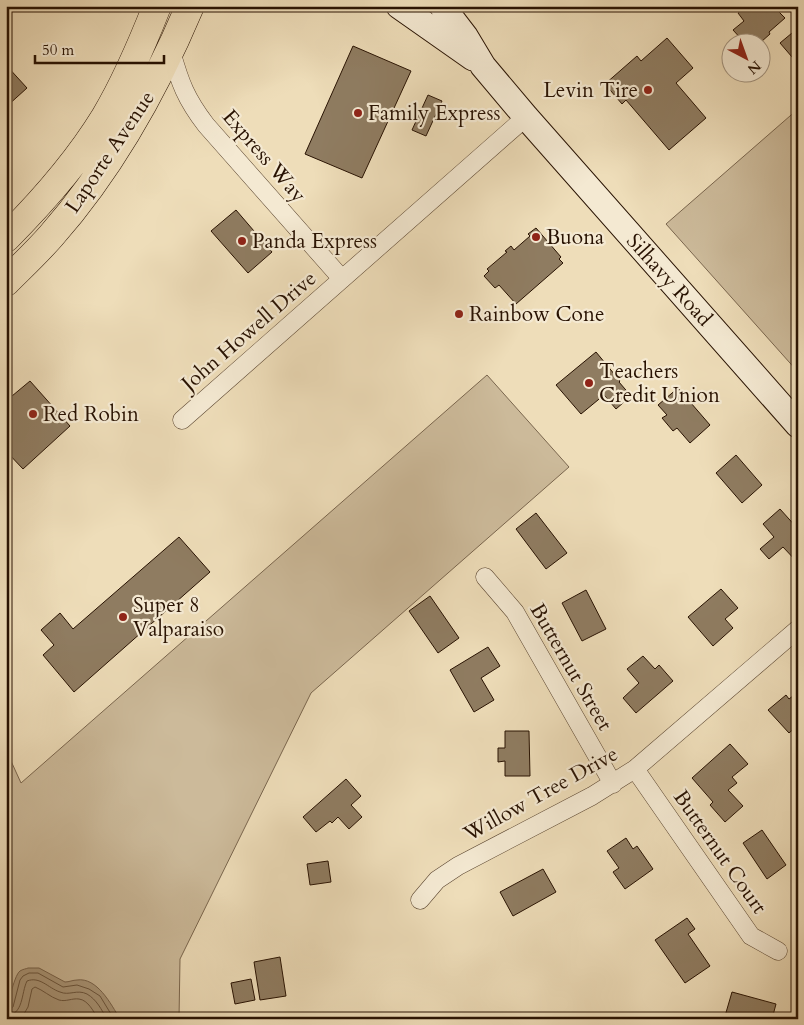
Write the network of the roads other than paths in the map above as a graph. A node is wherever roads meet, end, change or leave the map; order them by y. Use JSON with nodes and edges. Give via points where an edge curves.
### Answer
{"nodes":[{"id":1,"x":157,"y":6,"type":"edge"},
{"id":2,"x":190,"y":6,"type":"edge"},
{"id":3,"x":399,"y":6,"type":"edge"},
{"id":4,"x":442,"y":6,"type":"edge"},
{"id":5,"x":171,"y":51,"type":"junction"},
{"id":6,"x":483,"y":66,"type":"junction"},
{"id":7,"x":526,"y":118,"type":"junction"},
{"id":8,"x":6,"y":238,"type":"edge"},
{"id":9,"x":342,"y":279,"type":"junction"},
{"id":10,"x":6,"y":282,"type":"edge"},
{"id":11,"x":182,"y":420,"type":"dead end"},
{"id":12,"x":798,"y":425,"type":"edge"},
{"id":13,"x":484,"y":577,"type":"dead end"},
{"id":14,"x":798,"y":629,"type":"edge"},
{"id":15,"x":635,"y":769,"type":"junction"},
{"id":16,"x":613,"y":784,"type":"junction"},
{"id":17,"x":420,"y":900,"type":"dead end"},
{"id":18,"x":778,"y":951,"type":"dead end"}],
"edges":[{"from":1,"to":8,"type":"main road","name":"Laporte Avenue","via":[[134,63],[97,129],[61,178]]},
{"from":2,"to":5,"type":"main road","name":"Laporte Avenue"},
{"from":3,"to":6,"type":"street","name":"Silhavy Road"},
{"from":4,"to":6,"type":"street","name":"Silhavy Road"},
{"from":5,"to":9,"type":"street","name":"Express Way","via":[[181,86],[206,125]]},
{"from":5,"to":10,"type":"main road","name":"Laporte Avenue","via":[[144,104],[90,186],[50,237]]},
{"from":6,"to":7,"type":"street","name":"Silhavy Road"},
{"from":7,"to":9,"type":"street","name":"John Howell Drive"},
{"from":7,"to":12,"type":"street","name":"Silhavy Road"},
{"from":9,"to":11,"type":"street","name":"John Howell Drive"},
{"from":13,"to":16,"type":"street","name":"Butternut Street","via":[[515,612]]},
{"from":14,"to":15,"type":"street","name":"Willow Tree Drive"},
{"from":15,"to":16,"type":"street","name":"Willow Tree Drive"},
{"from":15,"to":18,"type":"street","name":"Butternut Court","via":[[751,936]]},
{"from":16,"to":17,"type":"street","name":"Willow Tree Drive","via":[[458,866],[437,880]]}]}
